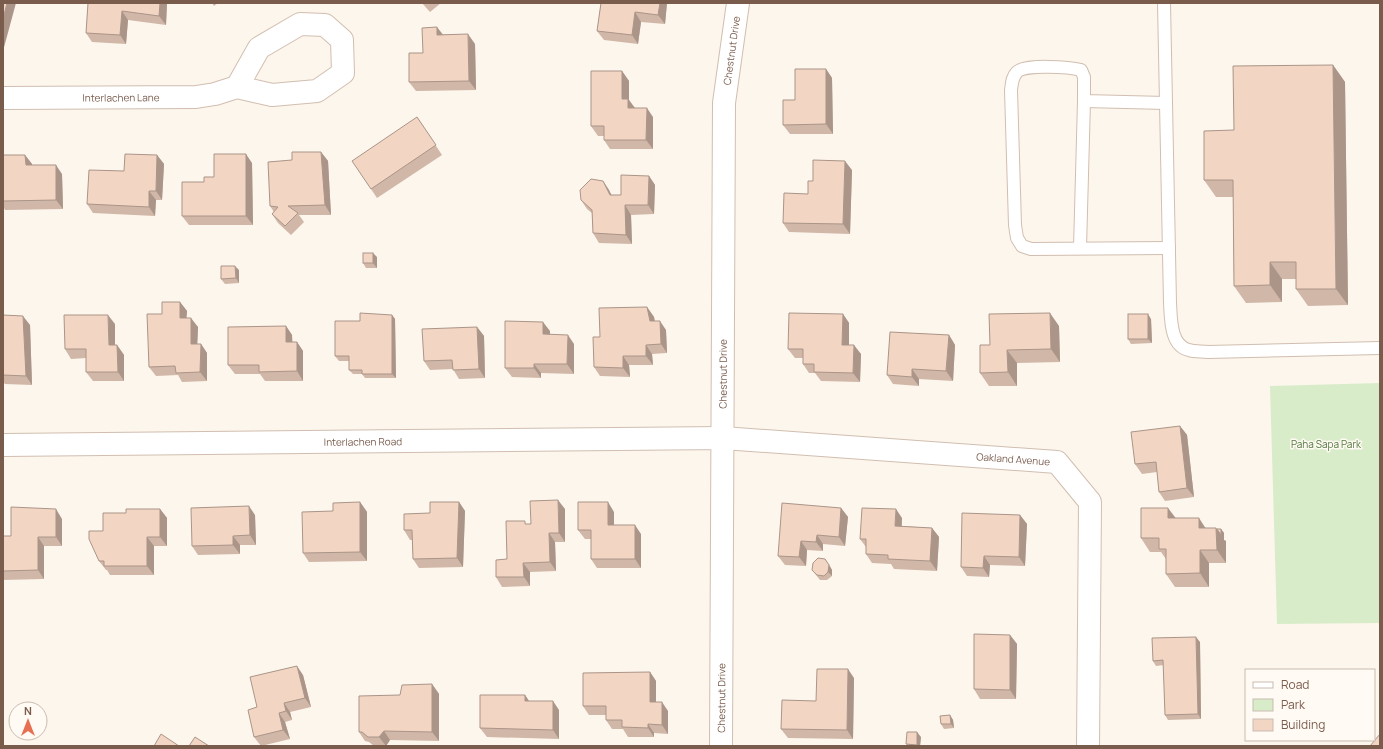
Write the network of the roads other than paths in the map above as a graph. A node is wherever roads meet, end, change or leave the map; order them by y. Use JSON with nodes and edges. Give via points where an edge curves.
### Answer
{"nodes":[{"id":1,"x":738,"y":3,"type":"edge"},
{"id":2,"x":1164,"y":3,"type":"edge"},
{"id":3,"x":237,"y":87,"type":"junction"},
{"id":4,"x":3,"y":98,"type":"edge"},
{"id":5,"x":1084,"y":101,"type":"junction"},
{"id":6,"x":1166,"y":103,"type":"junction"},
{"id":7,"x":1080,"y":248,"type":"junction"},
{"id":8,"x":1169,"y":248,"type":"junction"},
{"id":9,"x":1380,"y":348,"type":"edge"},
{"id":10,"x":723,"y":438,"type":"junction"},
{"id":11,"x":3,"y":445,"type":"edge"},
{"id":12,"x":721,"y":746,"type":"edge"},
{"id":13,"x":1088,"y":746,"type":"edge"}],
"edges":[{"from":1,"to":10,"type":"street","name":"Chestnut Drive","via":[[724,103]]},
{"from":2,"to":6,"type":"lane"},
{"from":3,"to":3,"type":"street","name":"Interlachen Lane","via":[[272,95],[317,91],[343,73],[342,40],[325,24],[300,24],[259,48]]},
{"from":3,"to":4,"type":"street","name":"Interlachen Lane","via":[[196,97]]},
{"from":5,"to":6,"type":"lane"},
{"from":5,"to":7,"type":"lane"},
{"from":5,"to":7,"type":"lane","via":[[1084,77],[1081,70],[1022,69],[1013,78],[1011,90],[1017,238],[1022,246],[1031,249]]},
{"from":6,"to":8,"type":"lane"},
{"from":7,"to":8,"type":"lane"},
{"from":8,"to":9,"type":"lane","via":[[1172,333],[1187,350],[1208,352]]},
{"from":10,"to":11,"type":"street","name":"Interlachen Road"},
{"from":10,"to":12,"type":"street","name":"Chestnut Drive"},
{"from":10,"to":13,"type":"street","name":"Oakland Avenue","via":[[1057,462],[1090,502]]}]}
